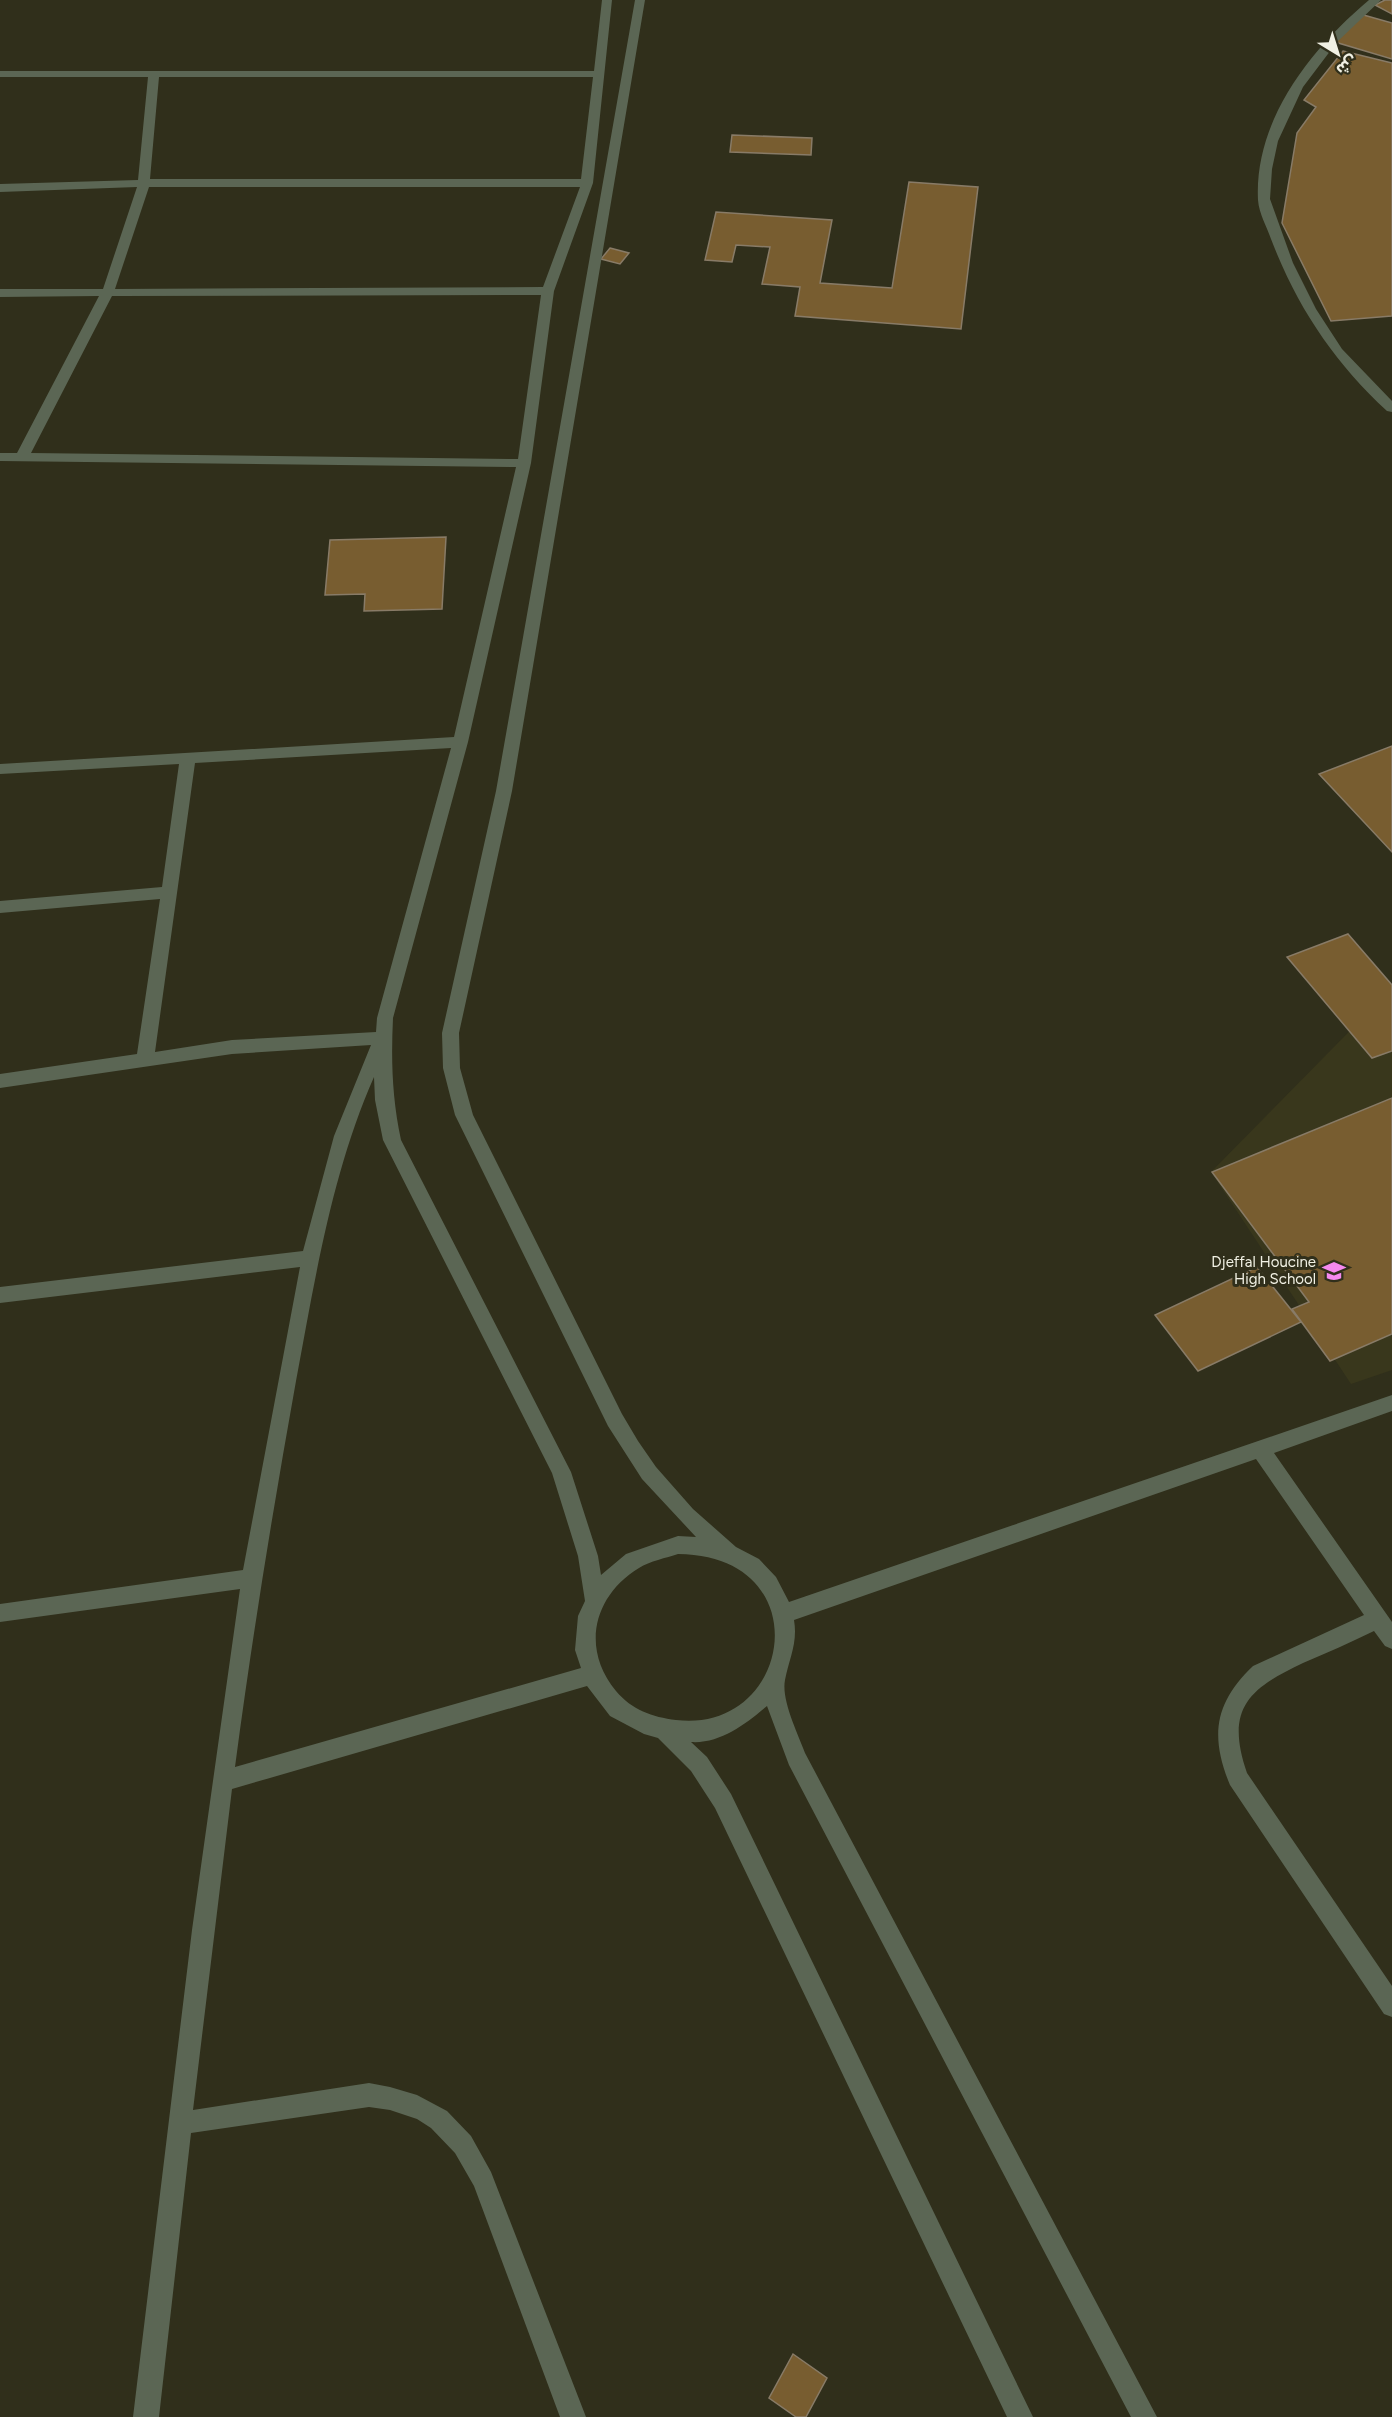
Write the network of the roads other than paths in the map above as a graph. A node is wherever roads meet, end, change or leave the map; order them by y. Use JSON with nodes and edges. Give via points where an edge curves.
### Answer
{"nodes":[{"id":1,"x":607,"y":0,"type":"edge"},
{"id":2,"x":640,"y":0,"type":"edge"},
{"id":3,"x":1376,"y":0,"type":"edge"},
{"id":4,"x":0,"y":74,"type":"edge"},
{"id":5,"x":154,"y":74,"type":"junction"},
{"id":6,"x":597,"y":74,"type":"junction"},
{"id":7,"x":144,"y":183,"type":"junction"},
{"id":8,"x":587,"y":183,"type":"junction"},
{"id":9,"x":0,"y":188,"type":"edge"},
{"id":10,"x":548,"y":291,"type":"junction"},
{"id":11,"x":108,"y":292,"type":"junction"},
{"id":12,"x":0,"y":293,"type":"edge"},
{"id":13,"x":1392,"y":408,"type":"edge"},
{"id":14,"x":0,"y":458,"type":"edge"},
{"id":15,"x":22,"y":458,"type":"junction"},
{"id":16,"x":524,"y":463,"type":"junction"},
{"id":17,"x":460,"y":742,"type":"junction"},
{"id":18,"x":188,"y":758,"type":"junction"},
{"id":19,"x":0,"y":769,"type":"edge"},
{"id":20,"x":168,"y":892,"type":"junction"},
{"id":21,"x":0,"y":908,"type":"edge"},
{"id":22,"x":383,"y":1038,"type":"junction"},
{"id":23,"x":144,"y":1060,"type":"junction"},
{"id":24,"x":0,"y":1082,"type":"edge"},
{"id":25,"x":310,"y":1258,"type":"junction"},
{"id":26,"x":0,"y":1295,"type":"edge"},
{"id":27,"x":1392,"y":1403,"type":"edge"},
{"id":28,"x":1260,"y":1449,"type":"junction"},
{"id":29,"x":729,"y":1553,"type":"junction"},
{"id":30,"x":251,"y":1578,"type":"junction"},
{"id":31,"x":594,"y":1598,"type":"junction"},
{"id":32,"x":0,"y":1613,"type":"edge"},
{"id":33,"x":783,"y":1614,"type":"junction"},
{"id":34,"x":1378,"y":1619,"type":"junction"},
{"id":35,"x":1392,"y":1639,"type":"edge"},
{"id":36,"x":592,"y":1675,"type":"junction"},
{"id":37,"x":774,"y":1683,"type":"junction"},
{"id":38,"x":665,"y":1730,"type":"junction"},
{"id":39,"x":223,"y":1781,"type":"junction"},
{"id":40,"x":1392,"y":2006,"type":"edge"},
{"id":41,"x":182,"y":2123,"type":"junction"},
{"id":42,"x":146,"y":2417,"type":"edge"},
{"id":43,"x":573,"y":2417,"type":"edge"},
{"id":44,"x":1020,"y":2417,"type":"edge"},
{"id":45,"x":1144,"y":2417,"type":"edge"}],
"edges":[{"from":1,"to":6,"type":"street"},
{"from":2,"to":29,"type":"street","via":[[504,791],[451,1020],[448,1052],[464,1115],[615,1420],[649,1473],[686,1515]]},
{"from":3,"to":13,"type":"street","via":[[1341,29],[1291,96],[1270,145],[1264,201],[1288,271],[1322,334]]},
{"from":4,"to":5,"type":"street"},
{"from":5,"to":6,"type":"street"},
{"from":5,"to":7,"type":"street"},
{"from":6,"to":8,"type":"street"},
{"from":7,"to":8,"type":"street"},
{"from":7,"to":9,"type":"street"},
{"from":7,"to":11,"type":"street"},
{"from":8,"to":10,"type":"street"},
{"from":10,"to":11,"type":"street"},
{"from":10,"to":16,"type":"street"},
{"from":11,"to":12,"type":"street"},
{"from":11,"to":15,"type":"street"},
{"from":14,"to":15,"type":"street"},
{"from":15,"to":16,"type":"street"},
{"from":16,"to":17,"type":"street"},
{"from":17,"to":18,"type":"street"},
{"from":17,"to":22,"type":"street","via":[[395,976]]},
{"from":18,"to":19,"type":"street"},
{"from":18,"to":20,"type":"street"},
{"from":20,"to":21,"type":"street"},
{"from":20,"to":23,"type":"street"},
{"from":22,"to":23,"type":"street","via":[[232,1047]]},
{"from":22,"to":25,"type":"street","via":[[347,1120]]},
{"from":22,"to":31,"type":"street","via":[[384,1100],[392,1140],[561,1472],[588,1556]]},
{"from":23,"to":24,"type":"street"},
{"from":25,"to":26,"type":"street"},
{"from":25,"to":30,"type":"street"},
{"from":27,"to":28,"type":"street"},
{"from":28,"to":33,"type":"street"},
{"from":28,"to":34,"type":"street"},
{"from":29,"to":31,"type":"street","via":[[695,1545],[652,1549],[609,1577]]},
{"from":29,"to":33,"type":"street","via":[[763,1578],[776,1595]]},
{"from":30,"to":32,"type":"street"},
{"from":30,"to":39,"type":"street"},
{"from":31,"to":36,"type":"street","via":[[584,1636]]},
{"from":33,"to":37,"type":"street","via":[[787,1637],[784,1661]]},
{"from":34,"to":35,"type":"street"},
{"from":34,"to":40,"type":"street","via":[[1260,1673],[1244,1686],[1227,1726],[1229,1752],[1238,1778]]},
{"from":36,"to":38,"type":"street","via":[[603,1695],[621,1711]]},
{"from":36,"to":39,"type":"street"},
{"from":37,"to":38,"type":"street","via":[[755,1707],[728,1724],[697,1732]]},
{"from":37,"to":45,"type":"street","via":[[778,1710],[796,1758]]},
{"from":38,"to":44,"type":"street","via":[[699,1764],[723,1801]]},
{"from":39,"to":41,"type":"street"},
{"from":41,"to":42,"type":"street"},
{"from":41,"to":43,"type":"street","via":[[369,2095],[396,2098],[421,2107],[447,2126],[468,2150],[483,2180]]}]}
